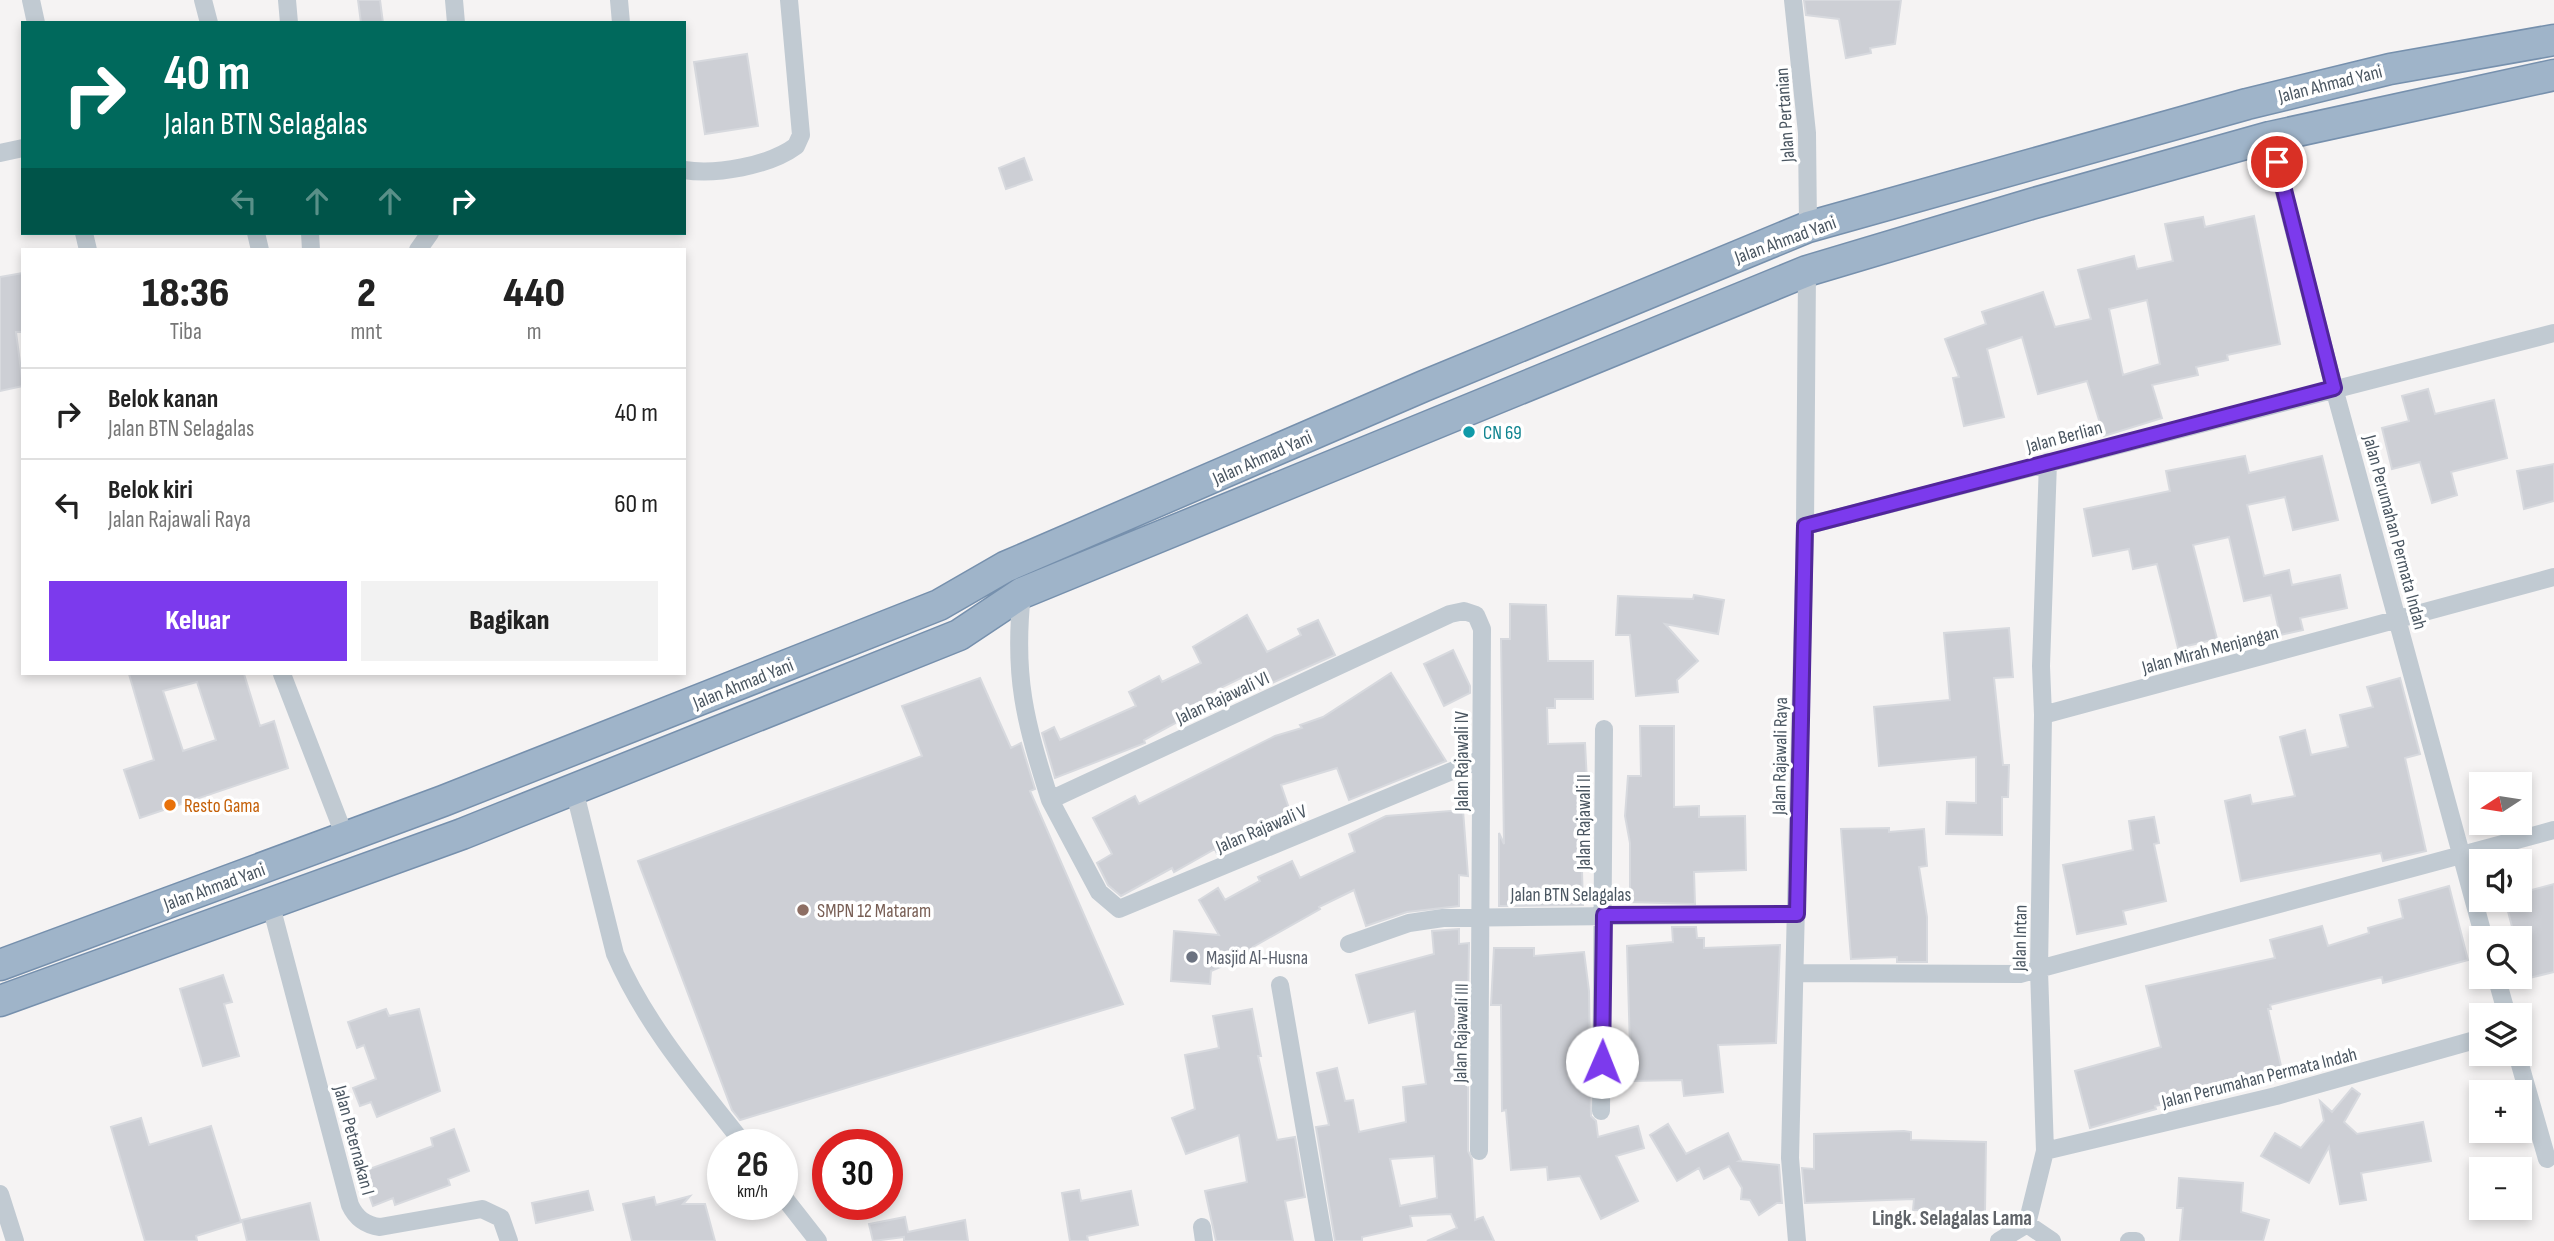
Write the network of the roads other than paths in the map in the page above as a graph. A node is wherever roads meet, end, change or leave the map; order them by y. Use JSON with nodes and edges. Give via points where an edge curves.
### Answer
{"nodes":[{"id":1,"x":31,"y":0,"type":"edge"},
{"id":2,"x":204,"y":0,"type":"edge"},
{"id":3,"x":287,"y":0,"type":"edge"},
{"id":4,"x":454,"y":0,"type":"edge"},
{"id":5,"x":619,"y":0,"type":"edge"},
{"id":6,"x":789,"y":0,"type":"edge"},
{"id":7,"x":1793,"y":0,"type":"edge"},
{"id":8,"x":36,"y":21,"type":"edge"},
{"id":9,"x":209,"y":21,"type":"edge"},
{"id":10,"x":289,"y":21,"type":"edge"},
{"id":11,"x":456,"y":21,"type":"edge"},
{"id":12,"x":621,"y":21,"type":"edge"},
{"id":13,"x":2554,"y":40,"type":"edge"},
{"id":14,"x":2554,"y":75,"type":"edge"},
{"id":15,"x":2270,"y":137,"type":"junction"},
{"id":16,"x":21,"y":148,"type":"edge"},
{"id":17,"x":0,"y":153,"type":"edge"},
{"id":18,"x":686,"y":170,"type":"edge"},
{"id":19,"x":1808,"y":227,"type":"junction"},
{"id":20,"x":1807,"y":271,"type":"junction"},
{"id":21,"x":2554,"y":333,"type":"edge"},
{"id":22,"x":2334,"y":388,"type":"junction"},
{"id":23,"x":2048,"y":462,"type":"junction"},
{"id":24,"x":1805,"y":526,"type":"junction"},
{"id":25,"x":2554,"y":577,"type":"edge"},
{"id":26,"x":1016,"y":596,"type":"junction"},
{"id":27,"x":1471,"y":611,"type":"joint"},
{"id":28,"x":2399,"y":620,"type":"junction"},
{"id":29,"x":282,"y":675,"type":"edge"},
{"id":30,"x":2043,"y":720,"type":"junction"},
{"id":31,"x":1604,"y":729,"type":"dead end"},
{"id":32,"x":1481,"y":759,"type":"junction"},
{"id":33,"x":574,"y":789,"type":"junction"},
{"id":34,"x":1050,"y":800,"type":"junction"},
{"id":35,"x":443,"y":801,"type":"junction"},
{"id":36,"x":2554,"y":830,"type":"edge"},
{"id":37,"x":461,"y":834,"type":"junction"},
{"id":38,"x":345,"y":837,"type":"junction"},
{"id":39,"x":2459,"y":853,"type":"junction"},
{"id":40,"x":270,"y":902,"type":"junction"},
{"id":41,"x":1797,"y":914,"type":"junction"},
{"id":42,"x":1604,"y":915,"type":"junction"},
{"id":43,"x":1483,"y":916,"type":"junction"},
{"id":44,"x":2480,"y":926,"type":"edge"},
{"id":45,"x":1349,"y":944,"type":"dead end"},
{"id":46,"x":2,"y":964,"type":"edge"},
{"id":47,"x":2039,"y":970,"type":"junction"},
{"id":48,"x":1796,"y":973,"type":"junction"},
{"id":49,"x":1280,"y":985,"type":"dead end"},
{"id":50,"x":9,"y":998,"type":"edge"},
{"id":51,"x":2469,"y":1042,"type":"edge"},
{"id":52,"x":2519,"y":1066,"type":"edge"},
{"id":53,"x":1601,"y":1111,"type":"dead end"},
{"id":54,"x":732,"y":1129,"type":"edge"},
{"id":55,"x":1479,"y":1151,"type":"dead end"},
{"id":56,"x":2045,"y":1151,"type":"junction"},
{"id":57,"x":2546,"y":1159,"type":"dead end"},
{"id":58,"x":0,"y":1194,"type":"edge"},
{"id":59,"x":798,"y":1215,"type":"edge"},
{"id":60,"x":2027,"y":1224,"type":"junction"},
{"id":61,"x":15,"y":1241,"type":"edge"},
{"id":62,"x":509,"y":1241,"type":"edge"},
{"id":63,"x":818,"y":1241,"type":"edge"},
{"id":64,"x":1324,"y":1241,"type":"edge"},
{"id":65,"x":1797,"y":1241,"type":"edge"},
{"id":66,"x":1999,"y":1241,"type":"edge"},
{"id":67,"x":2052,"y":1241,"type":"edge"},
{"id":68,"x":2129,"y":1241,"type":"edge"},
{"id":69,"x":2136,"y":1241,"type":"edge"}],
"edges":[{"from":1,"to":8,"type":"street"},
{"from":2,"to":9,"type":"street"},
{"from":3,"to":10,"type":"street"},
{"from":4,"to":11,"type":"street"},
{"from":5,"to":12,"type":"street"},
{"from":6,"to":18,"type":"street","via":[[801,135],[796,146],[725,172]]},
{"from":7,"to":19,"type":"street","name":"Jalan Pertanian","via":[[1807,133]]},
{"from":13,"to":19,"type":"highway","name":"Jalan Ahmad Yani","via":[[2390,69],[2247,104]]},
{"from":14,"to":15,"type":"highway"},
{"from":15,"to":20,"type":"highway"},
{"from":15,"to":22,"type":"street","name":"Jalan Perumahan Permata Indah"},
{"from":16,"to":17,"type":"street"},
{"from":19,"to":35,"type":"highway","name":"Jalan Ahmad Yani","via":[[1005,566],[939,605]]},
{"from":20,"to":24,"type":"street","name":"Jalan Rajawali Raya"},
{"from":20,"to":26,"type":"highway"},
{"from":21,"to":22,"type":"street","name":"Jalan Berlian"},
{"from":22,"to":23,"type":"street","name":"Jalan Berlian"},
{"from":22,"to":28,"type":"street","name":"Jalan Perumahan Permata Indah"},
{"from":23,"to":24,"type":"street","name":"Jalan Berlian"},
{"from":23,"to":30,"type":"street","name":"Jalan Intan"},
{"from":24,"to":41,"type":"street","name":"Jalan Rajawali Raya"},
{"from":25,"to":28,"type":"street","name":"Jalan Mirah Menjangan"},
{"from":26,"to":33,"type":"highway","via":[[959,635]]},
{"from":26,"to":34,"type":"street","via":[[1018,677]]},
{"from":27,"to":32,"type":"street","name":"Jalan Rajawali IV","via":[[1482,626]]},
{"from":27,"to":34,"type":"street","name":"Jalan Rajawali VI","via":[[1450,614]]},
{"from":28,"to":30,"type":"street","name":"Jalan Mirah Menjangan"},
{"from":28,"to":39,"type":"street","name":"Jalan Perumahan Permata Indah"},
{"from":29,"to":38,"type":"street"},
{"from":30,"to":47,"type":"street","name":"Jalan Intan"},
{"from":31,"to":42,"type":"street","name":"Jalan Rajawali II"},
{"from":32,"to":34,"type":"street","name":"Jalan Rajawali V","via":[[1119,909],[1107,901],[1079,857]]},
{"from":32,"to":43,"type":"street","name":"Jalan Rajawali IV"},
{"from":33,"to":37,"type":"highway"},
{"from":33,"to":54,"type":"street","via":[[624,975],[647,1019]]},
{"from":35,"to":37,"type":"highway"},
{"from":35,"to":38,"type":"highway","name":"Jalan Ahmad Yani"},
{"from":36,"to":39,"type":"street"},
{"from":37,"to":40,"type":"highway"},
{"from":38,"to":46,"type":"highway","name":"Jalan Ahmad Yani"},
{"from":39,"to":44,"type":"street","name":"Jalan Perumahan Permata Indah"},
{"from":39,"to":47,"type":"street"},
{"from":40,"to":50,"type":"highway"},
{"from":40,"to":62,"type":"street","name":"Jalan Peternakan I","via":[[355,1214],[380,1227],[485,1210],[501,1219]]},
{"from":41,"to":42,"type":"street","name":"Jalan BTN Selagalas"},
{"from":41,"to":48,"type":"street","name":"Jalan Rajawali Raya"},
{"from":42,"to":43,"type":"street","name":"Jalan BTN Selagalas"},
{"from":42,"to":53,"type":"street","name":"Jalan Rajawali II"},
{"from":43,"to":45,"type":"street","name":"Jalan BTN Selagalas","via":[[1409,923]]},
{"from":43,"to":55,"type":"street","name":"Jalan Rajawali III"},
{"from":46,"to":50,"type":"highway"},
{"from":47,"to":48,"type":"street","via":[[1968,976]]},
{"from":47,"to":56,"type":"street","name":"Jalan Intan"},
{"from":48,"to":65,"type":"street","name":"Jalan Rajawali Raya","via":[[1790,1158]]},
{"from":49,"to":64,"type":"street"},
{"from":51,"to":56,"type":"street","name":"Jalan Perumahan Permata Indah","via":[[2276,1096]]},
{"from":52,"to":57,"type":"street"},
{"from":56,"to":60,"type":"street"},
{"from":58,"to":61,"type":"street"},
{"from":59,"to":63,"type":"street"},
{"from":60,"to":66,"type":"street"},
{"from":60,"to":67,"type":"street"},
{"from":68,"to":69,"type":"street"}]}
